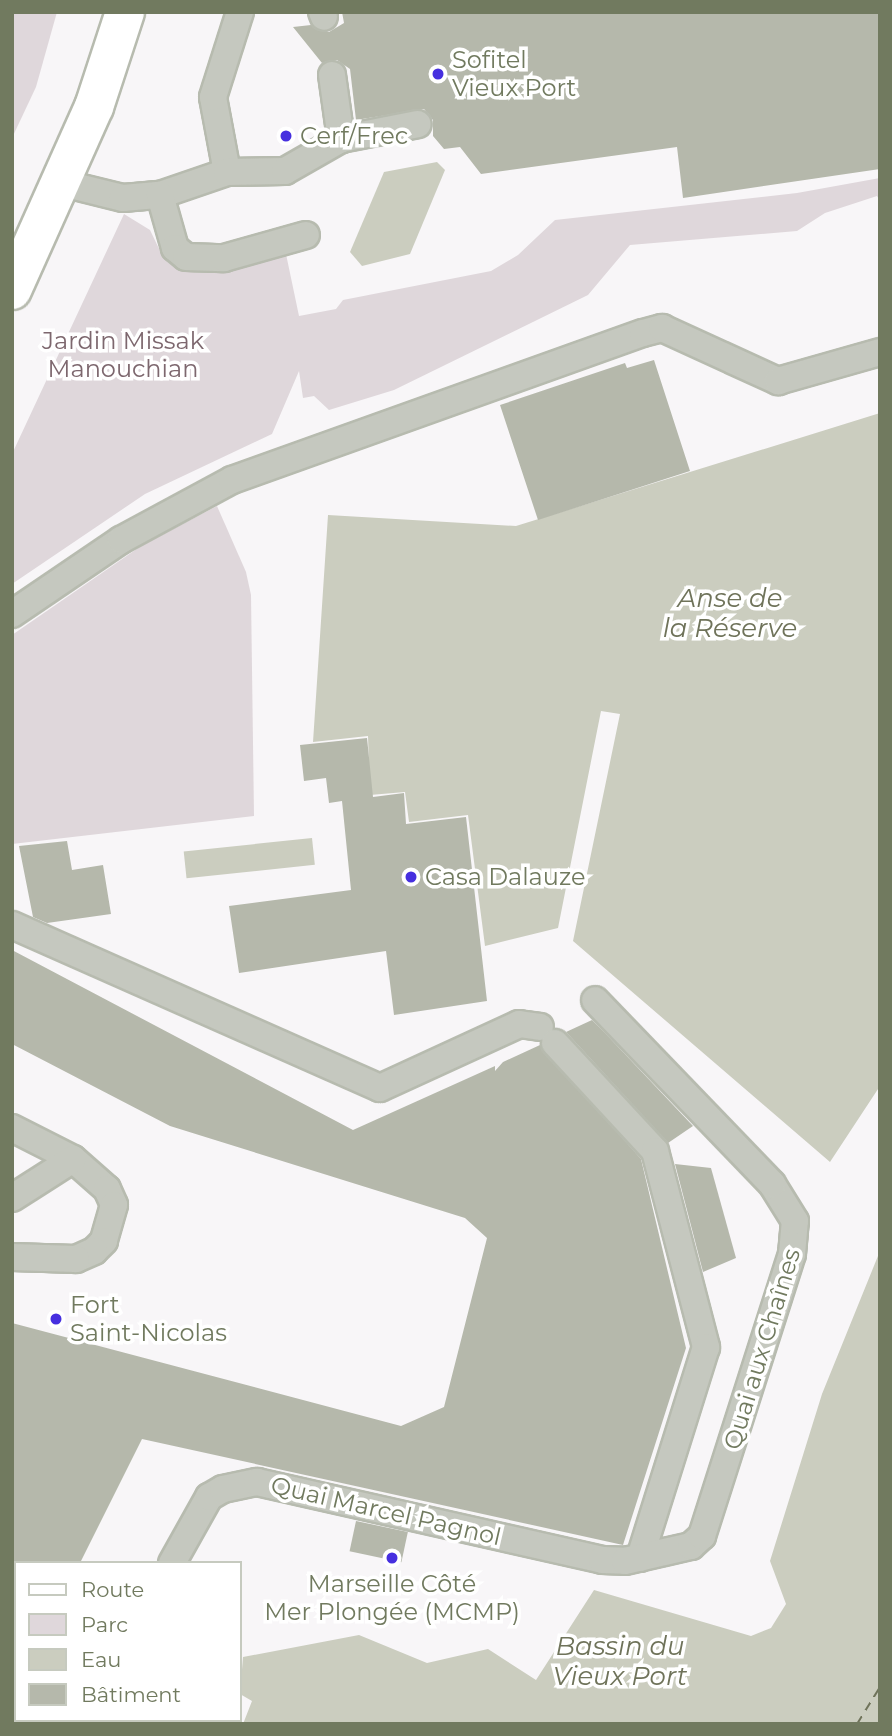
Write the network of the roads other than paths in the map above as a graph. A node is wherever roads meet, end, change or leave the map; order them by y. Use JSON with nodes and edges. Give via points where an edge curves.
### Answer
{"nodes":[{"id":1,"x":125,"y":12,"type":"edge"},
{"id":2,"x":240,"y":12,"type":"edge"},
{"id":3,"x":332,"y":75,"type":"dead end"},
{"id":4,"x":418,"y":124,"type":"dead end"},
{"id":5,"x":341,"y":139,"type":"junction"},
{"id":6,"x":227,"y":172,"type":"junction"},
{"id":7,"x":62,"y":183,"type":"junction"},
{"id":8,"x":160,"y":195,"type":"junction"},
{"id":9,"x":306,"y":235,"type":"dead end"},
{"id":10,"x":12,"y":290,"type":"edge"},
{"id":11,"x":880,"y":352,"type":"edge"},
{"id":12,"x":12,"y":614,"type":"edge"},
{"id":13,"x":12,"y":925,"type":"edge"},
{"id":14,"x":595,"y":1000,"type":"dead end"},
{"id":15,"x":12,"y":1128,"type":"edge"},
{"id":16,"x":73,"y":1159,"type":"junction"},
{"id":17,"x":12,"y":1198,"type":"edge"},
{"id":18,"x":12,"y":1257,"type":"edge"},
{"id":19,"x":640,"y":1558,"type":"junction"},
{"id":20,"x":173,"y":1561,"type":"edge"}],
"edges":[{"from":1,"to":7,"type":"main road","via":[[107,74]]},
{"from":2,"to":6,"type":"lane","via":[[213,97]]},
{"from":3,"to":5,"type":"lane"},
{"from":4,"to":5,"type":"lane"},
{"from":5,"to":6,"type":"lane","via":[[285,171]]},
{"from":6,"to":8,"type":"lane"},
{"from":7,"to":8,"type":"lane","via":[[123,198]]},
{"from":7,"to":10,"type":"main road"},
{"from":8,"to":9,"type":"lane","via":[[175,248],[186,257],[224,258]]},
{"from":11,"to":12,"type":"lane","via":[[778,381],[662,328],[643,333],[232,480],[121,540]]},
{"from":13,"to":19,"type":"lane","via":[[380,1088],[519,1024],[547,1035],[655,1151],[706,1347]]},
{"from":14,"to":19,"type":"lane","name":"Quai aux Chaînes","via":[[772,1184],[791,1211],[797,1233],[708,1528],[691,1546]]},
{"from":15,"to":16,"type":"lane"},
{"from":16,"to":17,"type":"lane"},
{"from":16,"to":18,"type":"lane","via":[[107,1189],[114,1205],[104,1241],[76,1259]]},
{"from":19,"to":20,"type":"lane","name":"Quai Marcel Pagnol","via":[[602,1560],[257,1482],[209,1497]]}]}
